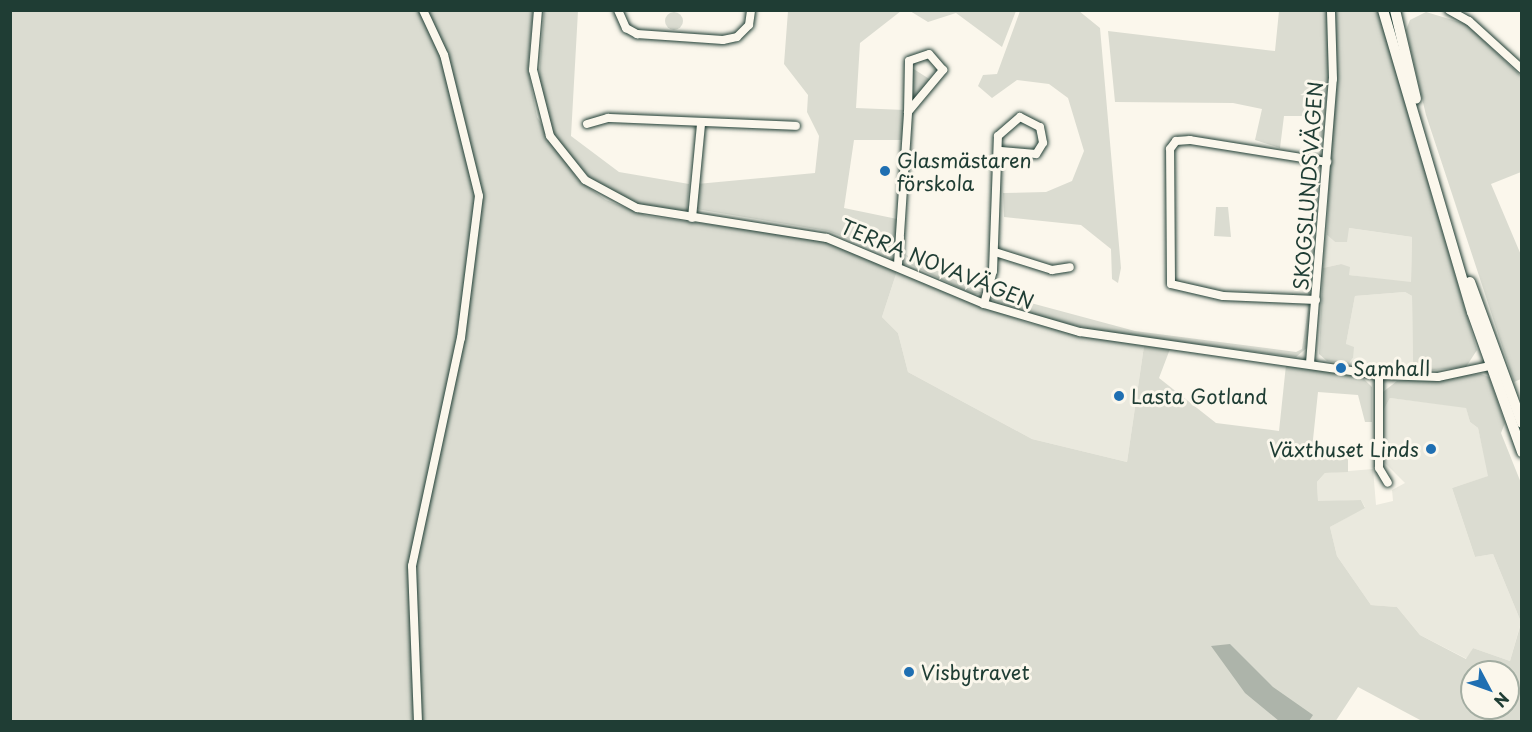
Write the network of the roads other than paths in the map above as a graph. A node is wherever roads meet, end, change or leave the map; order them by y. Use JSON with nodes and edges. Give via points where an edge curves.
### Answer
{"nodes":[{"id":1,"x":423,"y":10,"type":"edge"},
{"id":2,"x":538,"y":10,"type":"edge"},
{"id":3,"x":618,"y":10,"type":"edge"},
{"id":4,"x":752,"y":10,"type":"edge"},
{"id":5,"x":1332,"y":10,"type":"edge"},
{"id":6,"x":1449,"y":10,"type":"edge"},
{"id":7,"x":1398,"y":11,"type":"edge"},
{"id":8,"x":1384,"y":13,"type":"edge"},
{"id":9,"x":1521,"y":69,"type":"edge"},
{"id":10,"x":908,"y":112,"type":"junction"},
{"id":11,"x":587,"y":124,"type":"dead end"},
{"id":12,"x":701,"y":124,"type":"junction"},
{"id":13,"x":796,"y":126,"type":"dead end"},
{"id":14,"x":999,"y":151,"type":"junction"},
{"id":15,"x":1430,"y":161,"type":"junction"},
{"id":16,"x":1327,"y":162,"type":"junction"},
{"id":17,"x":692,"y":218,"type":"junction"},
{"id":18,"x":1447,"y":218,"type":"junction"},
{"id":19,"x":994,"y":252,"type":"junction"},
{"id":20,"x":898,"y":264,"type":"junction"},
{"id":21,"x":1070,"y":267,"type":"dead end"},
{"id":22,"x":1316,"y":300,"type":"junction"},
{"id":23,"x":984,"y":304,"type":"junction"},
{"id":24,"x":1310,"y":363,"type":"junction"},
{"id":25,"x":1489,"y":366,"type":"junction"},
{"id":26,"x":1501,"y":367,"type":"junction"},
{"id":27,"x":1379,"y":375,"type":"junction"},
{"id":28,"x":1521,"y":423,"type":"edge"},
{"id":29,"x":1521,"y":452,"type":"edge"},
{"id":30,"x":1388,"y":483,"type":"dead end"},
{"id":31,"x":418,"y":722,"type":"edge"}],
"edges":[{"from":1,"to":31,"type":"street","via":[[444,55],[479,196],[461,338],[412,566]]},
{"from":2,"to":17,"type":"street","name":"TERRA NOVAVÄGEN","via":[[536,98],[560,152],[615,200]]},
{"from":3,"to":4,"type":"street","via":[[626,28],[637,34],[723,40],[742,32]]},
{"from":5,"to":16,"type":"street","name":"SKOGSLUNDSVÄGEN"},
{"from":6,"to":9,"type":"street","via":[[1469,21]]},
{"from":7,"to":8,"type":"street"},
{"from":7,"to":15,"type":"main road"},
{"from":8,"to":15,"type":"main road"},
{"from":10,"to":10,"type":"street","via":[[909,61],[929,54],[943,70]]},
{"from":10,"to":20,"type":"street"},
{"from":11,"to":12,"type":"street","via":[[608,118]]},
{"from":12,"to":13,"type":"street"},
{"from":12,"to":17,"type":"street"},
{"from":14,"to":14,"type":"street","via":[[998,136],[1012,121],[1026,117],[1040,128],[1043,143],[1036,154]]},
{"from":14,"to":19,"type":"street"},
{"from":15,"to":18,"type":"main road"},
{"from":16,"to":22,"type":"street","name":"SKOGSLUNDSVÄGEN"},
{"from":16,"to":22,"type":"street","via":[[1190,140],[1176,141],[1170,149],[1171,284],[1222,296]]},
{"from":17,"to":20,"type":"street","name":"TERRA NOVAVÄGEN","via":[[785,227]]},
{"from":18,"to":25,"type":"main road"},
{"from":18,"to":26,"type":"main road"},
{"from":19,"to":21,"type":"street","via":[[1052,270]]},
{"from":19,"to":23,"type":"street"},
{"from":20,"to":23,"type":"street","name":"TERRA NOVAVÄGEN"},
{"from":22,"to":24,"type":"street","name":"SKOGSLUNDSVÄGEN"},
{"from":23,"to":24,"type":"street","name":"TERRA NOVAVÄGEN","via":[[1089,334]]},
{"from":24,"to":27,"type":"street","name":"TERRA NOVAVÄGEN"},
{"from":25,"to":26,"type":"street","name":"TERRA NOVAVÄGEN"},
{"from":25,"to":27,"type":"street","name":"TERRA NOVAVÄGEN","via":[[1438,377]]},
{"from":25,"to":29,"type":"main road"},
{"from":26,"to":28,"type":"main road"},
{"from":27,"to":30,"type":"street","via":[[1379,468]]}]}
